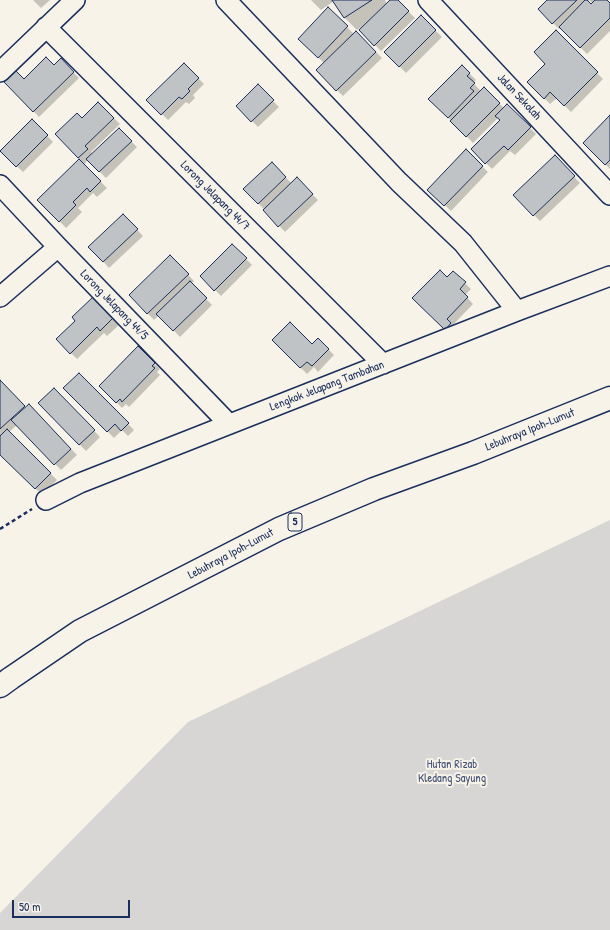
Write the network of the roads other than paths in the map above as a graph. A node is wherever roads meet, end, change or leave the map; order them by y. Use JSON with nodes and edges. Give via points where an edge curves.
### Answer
{"nodes":[{"id":1,"x":75,"y":0,"type":"edge"},
{"id":2,"x":226,"y":0,"type":"edge"},
{"id":3,"x":428,"y":0,"type":"edge"},
{"id":4,"x":46,"y":27,"type":"junction"},
{"id":5,"x":0,"y":72,"type":"edge"},
{"id":6,"x":0,"y":185,"type":"edge"},
{"id":7,"x":610,"y":194,"type":"edge"},
{"id":8,"x":58,"y":247,"type":"junction"},
{"id":9,"x":610,"y":276,"type":"edge"},
{"id":10,"x":0,"y":297,"type":"edge"},
{"id":11,"x":517,"y":311,"type":"junction"},
{"id":12,"x":383,"y":364,"type":"junction"},
{"id":13,"x":610,"y":398,"type":"edge"},
{"id":14,"x":229,"y":424,"type":"junction"},
{"id":15,"x":46,"y":500,"type":"road end"},
{"id":16,"x":0,"y":686,"type":"edge"}],
"edges":[{"from":1,"to":4,"type":"street"},
{"from":2,"to":11,"type":"street","via":[[399,182],[463,243]]},
{"from":3,"to":7,"type":"street","name":"Jalan Sekolah"},
{"from":4,"to":5,"type":"street"},
{"from":4,"to":12,"type":"street","name":"Lorong Jelapang 44/7"},
{"from":6,"to":8,"type":"street","name":"Lorong Jelapang 44/5"},
{"from":8,"to":10,"type":"street"},
{"from":8,"to":14,"type":"street","name":"Lorong Jelapang 44/5"},
{"from":9,"to":11,"type":"street","name":"Lengkok Jelapang Tambahan"},
{"from":11,"to":12,"type":"street","name":"Lengkok Jelapang Tambahan"},
{"from":12,"to":14,"type":"street","name":"Lengkok Jelapang Tambahan"},
{"from":13,"to":16,"type":"highway","name":"Lebuhraya Ipoh-Lumut","number":"5","via":[[374,489],[279,529],[80,632]]},
{"from":14,"to":15,"type":"street","name":"Lengkok Jelapang Tambahan","via":[[80,483]]}]}
